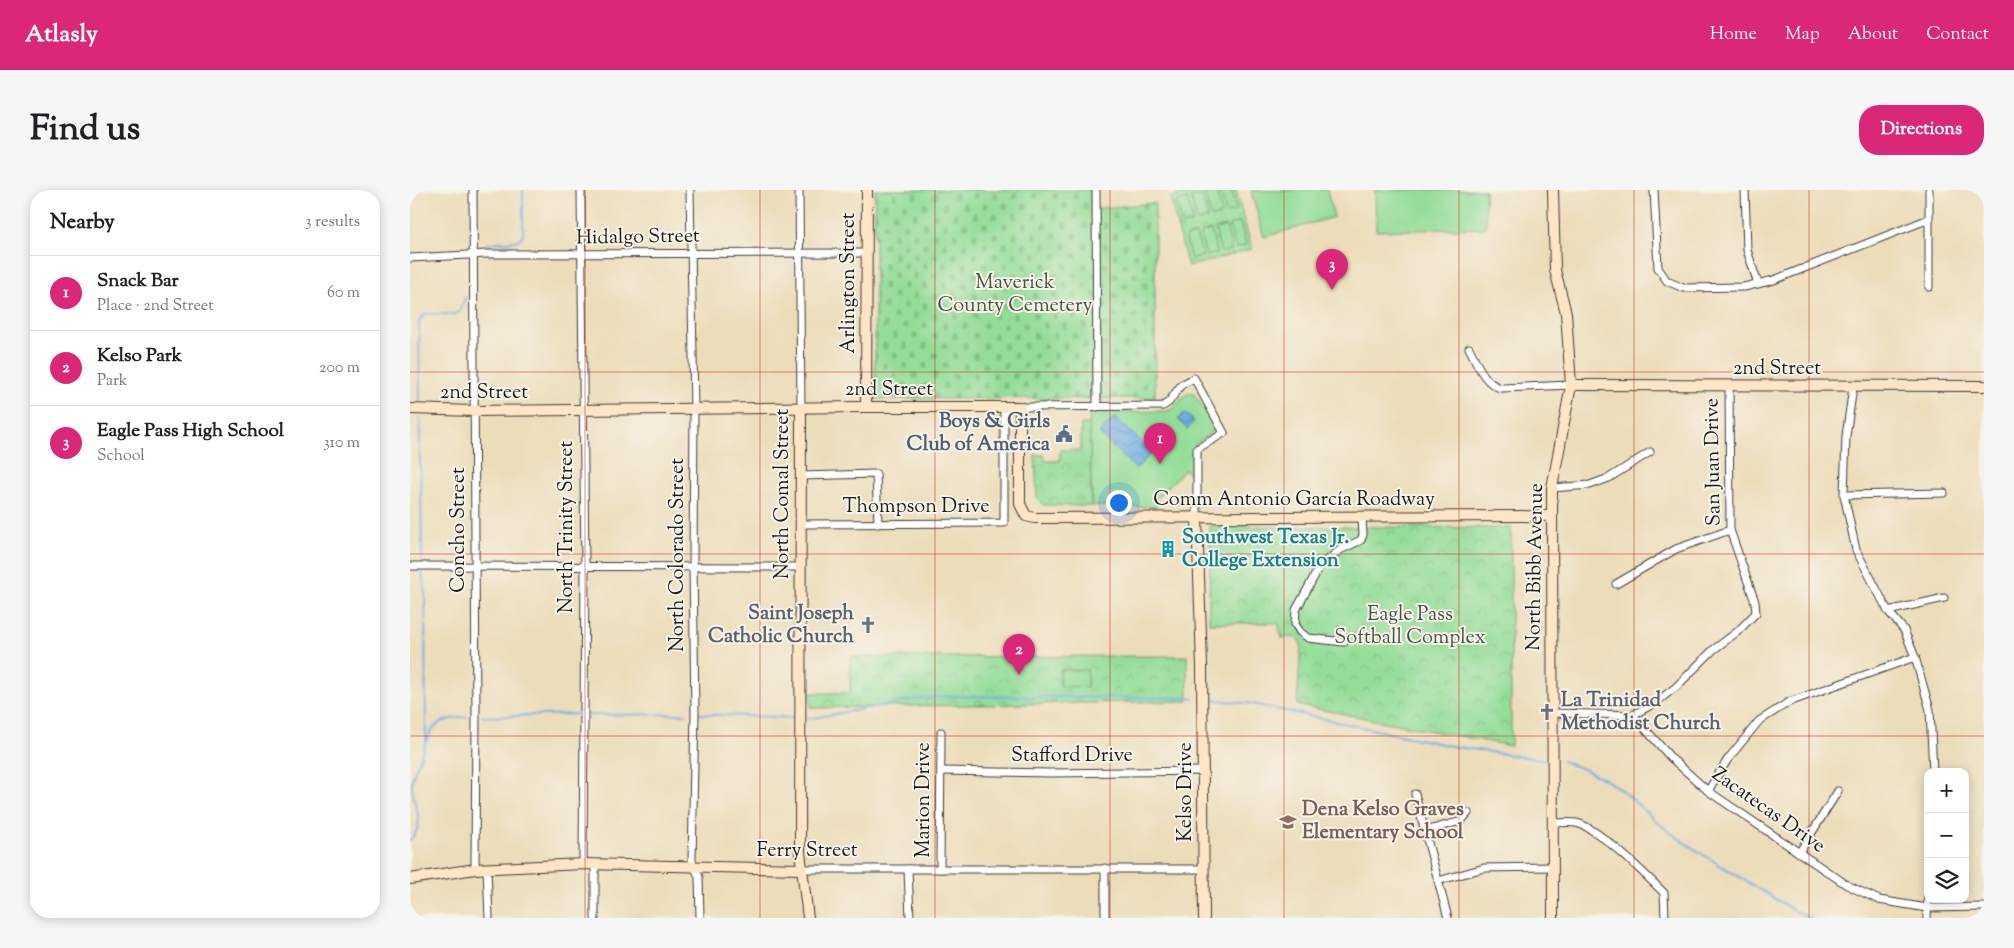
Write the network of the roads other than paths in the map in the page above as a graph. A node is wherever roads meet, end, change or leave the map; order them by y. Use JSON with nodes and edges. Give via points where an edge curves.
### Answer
{"nodes":[{"id":1,"x":473,"y":190,"type":"edge"},
{"id":2,"x":581,"y":190,"type":"edge"},
{"id":3,"x":690,"y":190,"type":"edge"},
{"id":4,"x":799,"y":190,"type":"edge"},
{"id":5,"x":867,"y":190,"type":"edge"},
{"id":6,"x":1096,"y":190,"type":"edge"},
{"id":7,"x":1553,"y":190,"type":"edge"},
{"id":8,"x":1654,"y":190,"type":"edge"},
{"id":9,"x":1745,"y":190,"type":"edge"},
{"id":10,"x":1929,"y":190,"type":"edge"},
{"id":11,"x":1929,"y":218,"type":"junction"},
{"id":12,"x":800,"y":253,"type":"junction"},
{"id":13,"x":867,"y":253,"type":"junction"},
{"id":14,"x":690,"y":254,"type":"junction"},
{"id":15,"x":582,"y":255,"type":"junction"},
{"id":16,"x":474,"y":256,"type":"junction"},
{"id":17,"x":410,"y":258,"type":"edge"},
{"id":18,"x":1758,"y":284,"type":"junction"},
{"id":19,"x":1929,"y":287,"type":"dead end"},
{"id":20,"x":1469,"y":348,"type":"dead end"},
{"id":21,"x":1571,"y":385,"type":"junction"},
{"id":22,"x":1729,"y":386,"type":"junction"},
{"id":23,"x":1854,"y":386,"type":"junction"},
{"id":24,"x":1984,"y":386,"type":"edge"},
{"id":25,"x":866,"y":407,"type":"junction"},
{"id":26,"x":1004,"y":407,"type":"junction"},
{"id":27,"x":1020,"y":407,"type":"junction"},
{"id":28,"x":1097,"y":407,"type":"junction"},
{"id":29,"x":801,"y":408,"type":"junction"},
{"id":30,"x":410,"y":409,"type":"edge"},
{"id":31,"x":694,"y":410,"type":"junction"},
{"id":32,"x":474,"y":411,"type":"junction"},
{"id":33,"x":583,"y":411,"type":"junction"},
{"id":34,"x":1650,"y":452,"type":"dead end"},
{"id":35,"x":800,"y":476,"type":"junction"},
{"id":36,"x":1552,"y":488,"type":"junction"},
{"id":37,"x":1944,"y":493,"type":"dead end"},
{"id":38,"x":1844,"y":495,"type":"junction"},
{"id":39,"x":1552,"y":516,"type":"junction"},
{"id":40,"x":1196,"y":517,"type":"junction"},
{"id":41,"x":1362,"y":517,"type":"junction"},
{"id":42,"x":802,"y":524,"type":"junction"},
{"id":43,"x":878,"y":524,"type":"junction"},
{"id":44,"x":1730,"y":530,"type":"junction"},
{"id":45,"x":410,"y":566,"type":"edge"},
{"id":46,"x":475,"y":566,"type":"junction"},
{"id":47,"x":693,"y":566,"type":"junction"},
{"id":48,"x":585,"y":567,"type":"junction"},
{"id":49,"x":801,"y":567,"type":"junction"},
{"id":50,"x":1616,"y":584,"type":"dead end"},
{"id":51,"x":1944,"y":598,"type":"dead end"},
{"id":52,"x":1888,"y":611,"type":"junction"},
{"id":53,"x":1344,"y":642,"type":"dead end"},
{"id":54,"x":1914,"y":657,"type":"junction"},
{"id":55,"x":1553,"y":713,"type":"junction"},
{"id":56,"x":1633,"y":716,"type":"junction"},
{"id":57,"x":941,"y":732,"type":"dead end"},
{"id":58,"x":1933,"y":768,"type":"edge"},
{"id":59,"x":942,"y":771,"type":"junction"},
{"id":60,"x":1204,"y":771,"type":"junction"},
{"id":61,"x":1708,"y":791,"type":"junction"},
{"id":62,"x":1838,"y":791,"type":"dead end"},
{"id":63,"x":1415,"y":794,"type":"dead end"},
{"id":64,"x":1468,"y":813,"type":"dead end"},
{"id":65,"x":1553,"y":823,"type":"junction"},
{"id":66,"x":1425,"y":831,"type":"junction"},
{"id":67,"x":1799,"y":853,"type":"junction"},
{"id":68,"x":582,"y":864,"type":"junction"},
{"id":69,"x":595,"y":865,"type":"junction"},
{"id":70,"x":1552,"y":867,"type":"junction"},
{"id":71,"x":695,"y":868,"type":"junction"},
{"id":72,"x":908,"y":868,"type":"junction"},
{"id":73,"x":940,"y":868,"type":"junction"},
{"id":74,"x":1105,"y":868,"type":"junction"},
{"id":75,"x":1204,"y":868,"type":"junction"},
{"id":76,"x":475,"y":869,"type":"junction"},
{"id":77,"x":487,"y":869,"type":"junction"},
{"id":78,"x":802,"y":869,"type":"junction"},
{"id":79,"x":410,"y":879,"type":"edge"},
{"id":80,"x":1438,"y":881,"type":"junction"},
{"id":81,"x":1927,"y":903,"type":"edge"},
{"id":82,"x":1984,"y":907,"type":"edge"},
{"id":83,"x":1927,"y":908,"type":"junction"},
{"id":84,"x":489,"y":918,"type":"edge"},
{"id":85,"x":595,"y":918,"type":"edge"},
{"id":86,"x":700,"y":918,"type":"edge"},
{"id":87,"x":808,"y":918,"type":"edge"},
{"id":88,"x":910,"y":918,"type":"edge"},
{"id":89,"x":1104,"y":918,"type":"edge"},
{"id":90,"x":1204,"y":918,"type":"edge"},
{"id":91,"x":1448,"y":918,"type":"edge"},
{"id":92,"x":1553,"y":918,"type":"edge"},
{"id":93,"x":1665,"y":918,"type":"edge"},
{"id":94,"x":1928,"y":918,"type":"edge"}],
"edges":[{"from":1,"to":16,"type":"street","name":"Concho Street"},
{"from":2,"to":15,"type":"street","name":"North Trinity Street"},
{"from":3,"to":14,"type":"street","name":"North Colorado Street"},
{"from":4,"to":12,"type":"street","name":"North Comal Street"},
{"from":5,"to":13,"type":"street","name":"Arlington Street"},
{"from":6,"to":28,"type":"street"},
{"from":7,"to":21,"type":"street","name":"North Bibb Avenue","via":[[1555,270],[1566,313]]},
{"from":8,"to":18,"type":"street","via":[[1658,268],[1667,281],[1683,288]]},
{"from":9,"to":18,"type":"street","via":[[1746,250]]},
{"from":10,"to":11,"type":"street"},
{"from":11,"to":18,"type":"street"},
{"from":11,"to":19,"type":"street"},
{"from":12,"to":13,"type":"street","name":"Hidalgo Street"},
{"from":12,"to":14,"type":"street","name":"Hidalgo Street"},
{"from":12,"to":29,"type":"street","name":"North Comal Street"},
{"from":13,"to":25,"type":"street","name":"Arlington Street"},
{"from":14,"to":15,"type":"street","name":"Hidalgo Street"},
{"from":14,"to":31,"type":"street","name":"North Colorado Street"},
{"from":15,"to":16,"type":"street","name":"Hidalgo Street"},
{"from":15,"to":33,"type":"street","name":"North Trinity Street"},
{"from":16,"to":17,"type":"street","name":"Hidalgo Street"},
{"from":16,"to":32,"type":"street","name":"Concho Street"},
{"from":20,"to":21,"type":"street","via":[[1492,385],[1501,388]]},
{"from":21,"to":22,"type":"street","name":"2nd Street"},
{"from":21,"to":36,"type":"street","name":"North Bibb Avenue"},
{"from":22,"to":23,"type":"street","name":"2nd Street"},
{"from":22,"to":44,"type":"street","name":"San Juan Drive"},
{"from":23,"to":24,"type":"street","name":"2nd Street"},
{"from":23,"to":38,"type":"street","via":[[1846,436]]},
{"from":25,"to":26,"type":"street","name":"2nd Street"},
{"from":25,"to":29,"type":"street","name":"2nd Street"},
{"from":26,"to":27,"type":"street","name":"2nd Street"},
{"from":26,"to":43,"type":"street","name":"Thompson Drive","via":[[1004,523]]},
{"from":27,"to":28,"type":"street","name":"2nd Street"},
{"from":27,"to":40,"type":"street","name":"Comm Antonio García Roadway","via":[[1020,504],[1026,516]]},
{"from":28,"to":40,"type":"street","name":"2nd Street","via":[[1163,406],[1194,378],[1224,433],[1197,449]]},
{"from":29,"to":31,"type":"street","name":"2nd Street"},
{"from":29,"to":35,"type":"street","name":"North Comal Street"},
{"from":30,"to":32,"type":"street","name":"2nd Street"},
{"from":31,"to":33,"type":"street","name":"2nd Street"},
{"from":31,"to":47,"type":"street","name":"North Colorado Street"},
{"from":32,"to":33,"type":"street","name":"2nd Street"},
{"from":32,"to":46,"type":"street","name":"Concho Street"},
{"from":33,"to":48,"type":"street","name":"North Trinity Street"},
{"from":34,"to":36,"type":"street","via":[[1609,478],[1590,485]]},
{"from":35,"to":42,"type":"street","name":"North Comal Street"},
{"from":35,"to":43,"type":"street","via":[[876,474]]},
{"from":36,"to":39,"type":"street","name":"North Bibb Avenue"},
{"from":37,"to":38,"type":"street"},
{"from":38,"to":52,"type":"street","via":[[1856,550]]},
{"from":39,"to":41,"type":"street","name":"Comm Antonio García Roadway"},
{"from":39,"to":55,"type":"street","name":"North Bibb Avenue"},
{"from":40,"to":41,"type":"street","name":"Comm Antonio García Roadway"},
{"from":40,"to":60,"type":"street","name":"Kelso Drive"},
{"from":41,"to":53,"type":"street","via":[[1361,540],[1340,550],[1320,566],[1296,610],[1296,624],[1308,638]]},
{"from":42,"to":43,"type":"street","name":"Thompson Drive"},
{"from":42,"to":49,"type":"street","name":"North Comal Street"},
{"from":44,"to":50,"type":"street","via":[[1676,549]]},
{"from":44,"to":56,"type":"street","name":"San Juan Drive","via":[[1756,613],[1676,688]]},
{"from":45,"to":46,"type":"street"},
{"from":46,"to":48,"type":"street"},
{"from":46,"to":76,"type":"street","name":"Concho Street"},
{"from":47,"to":48,"type":"street"},
{"from":47,"to":49,"type":"street"},
{"from":47,"to":71,"type":"street","name":"North Colorado Street","via":[[692,861]]},
{"from":48,"to":68,"type":"street","name":"North Trinity Street"},
{"from":49,"to":78,"type":"street","name":"North Comal Street"},
{"from":51,"to":52,"type":"street"},
{"from":52,"to":54,"type":"street","via":[[1904,630]]},
{"from":54,"to":58,"type":"street","via":[[1930,710]]},
{"from":54,"to":61,"type":"street","via":[[1781,707],[1759,722],[1728,759]]},
{"from":55,"to":56,"type":"street"},
{"from":55,"to":65,"type":"street","name":"North Bibb Avenue"},
{"from":56,"to":61,"type":"street","name":"Zacatecas Drive","via":[[1671,758]]},
{"from":57,"to":59,"type":"street","name":"Marion Drive"},
{"from":59,"to":60,"type":"street","name":"Stafford Drive"},
{"from":59,"to":73,"type":"street","name":"Marion Drive"},
{"from":60,"to":75,"type":"street","name":"Kelso Drive"},
{"from":61,"to":67,"type":"street","name":"Zacatecas Drive"},
{"from":62,"to":67,"type":"street"},
{"from":63,"to":66,"type":"street"},
{"from":64,"to":66,"type":"street","via":[[1461,821]]},
{"from":65,"to":70,"type":"street","name":"North Bibb Avenue"},
{"from":65,"to":93,"type":"street","via":[[1578,823],[1640,868],[1664,893]]},
{"from":66,"to":80,"type":"street"},
{"from":67,"to":83,"type":"street","name":"Zacatecas Drive","via":[[1847,885],[1880,900]]},
{"from":68,"to":69,"type":"street","name":"Ferry Street"},
{"from":68,"to":77,"type":"street","name":"Ferry Street"},
{"from":69,"to":71,"type":"street","name":"Ferry Street"},
{"from":69,"to":85,"type":"street"},
{"from":70,"to":80,"type":"street","via":[[1484,868]]},
{"from":70,"to":92,"type":"street","name":"North Bibb Avenue"},
{"from":71,"to":78,"type":"street","name":"Ferry Street"},
{"from":71,"to":86,"type":"street","name":"North Colorado Street","via":[[699,876]]},
{"from":72,"to":73,"type":"street","name":"Ferry Street"},
{"from":72,"to":78,"type":"street","name":"Ferry Street"},
{"from":72,"to":88,"type":"street"},
{"from":73,"to":74,"type":"street","name":"Ferry Street"},
{"from":74,"to":75,"type":"street","name":"Ferry Street"},
{"from":74,"to":89,"type":"street"},
{"from":75,"to":90,"type":"street","name":"Kelso Drive"},
{"from":76,"to":77,"type":"street","name":"Ferry Street"},
{"from":76,"to":79,"type":"street","name":"Ferry Street"},
{"from":77,"to":84,"type":"street"},
{"from":78,"to":87,"type":"street","name":"North Comal Street"},
{"from":80,"to":91,"type":"street"},
{"from":81,"to":83,"type":"street"},
{"from":82,"to":83,"type":"street","name":"Zacatecas Drive"},
{"from":83,"to":94,"type":"street"}]}
